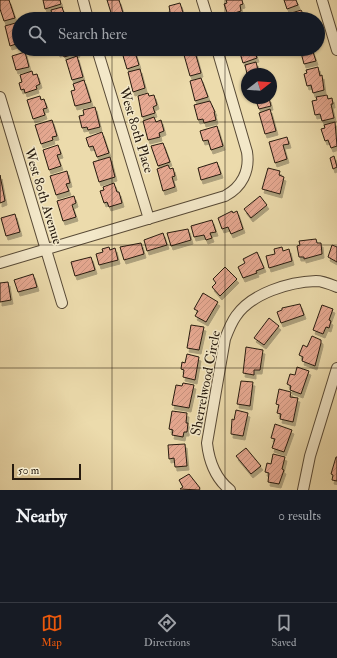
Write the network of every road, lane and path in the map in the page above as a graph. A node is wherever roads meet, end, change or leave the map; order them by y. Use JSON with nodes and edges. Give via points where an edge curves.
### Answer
{"nodes":[{"id":1,"x":83,"y":0,"type":"edge"},
{"id":2,"x":202,"y":0,"type":"edge"},
{"id":3,"x":322,"y":0,"type":"edge"},
{"id":4,"x":86,"y":12,"type":"edge"},
{"id":5,"x":206,"y":12,"type":"edge"},
{"id":6,"x":337,"y":50,"type":"edge"},
{"id":7,"x":100,"y":56,"type":"edge"},
{"id":8,"x":219,"y":56,"type":"edge"},
{"id":9,"x":0,"y":97,"type":"edge"},
{"id":10,"x":149,"y":218,"type":"junction"},
{"id":11,"x":46,"y":250,"type":"junction"},
{"id":12,"x":0,"y":263,"type":"edge"},
{"id":13,"x":337,"y":287,"type":"edge"},
{"id":14,"x":62,"y":303,"type":"dead end"},
{"id":15,"x":337,"y":368,"type":"edge"},
{"id":16,"x":230,"y":490,"type":"edge"},
{"id":17,"x":303,"y":490,"type":"edge"}],
"edges":[{"from":1,"to":4,"type":"street"},
{"from":2,"to":5,"type":"street"},
{"from":3,"to":6,"type":"street"},
{"from":7,"to":10,"type":"street","name":"West 80th Place"},
{"from":8,"to":10,"type":"street","via":[[248,152],[248,167],[244,177],[238,186],[225,196]]},
{"from":9,"to":11,"type":"street","name":"West 80th Avenue"},
{"from":10,"to":11,"type":"street"},
{"from":11,"to":12,"type":"street"},
{"from":11,"to":14,"type":"street","name":"West 80th Avenue"},
{"from":13,"to":16,"type":"street","name":"Sherrelwood Circle","via":[[317,281],[270,292],[247,305],[230,326],[207,443],[213,468]]},
{"from":15,"to":17,"type":"street","via":[[310,456]]}]}
